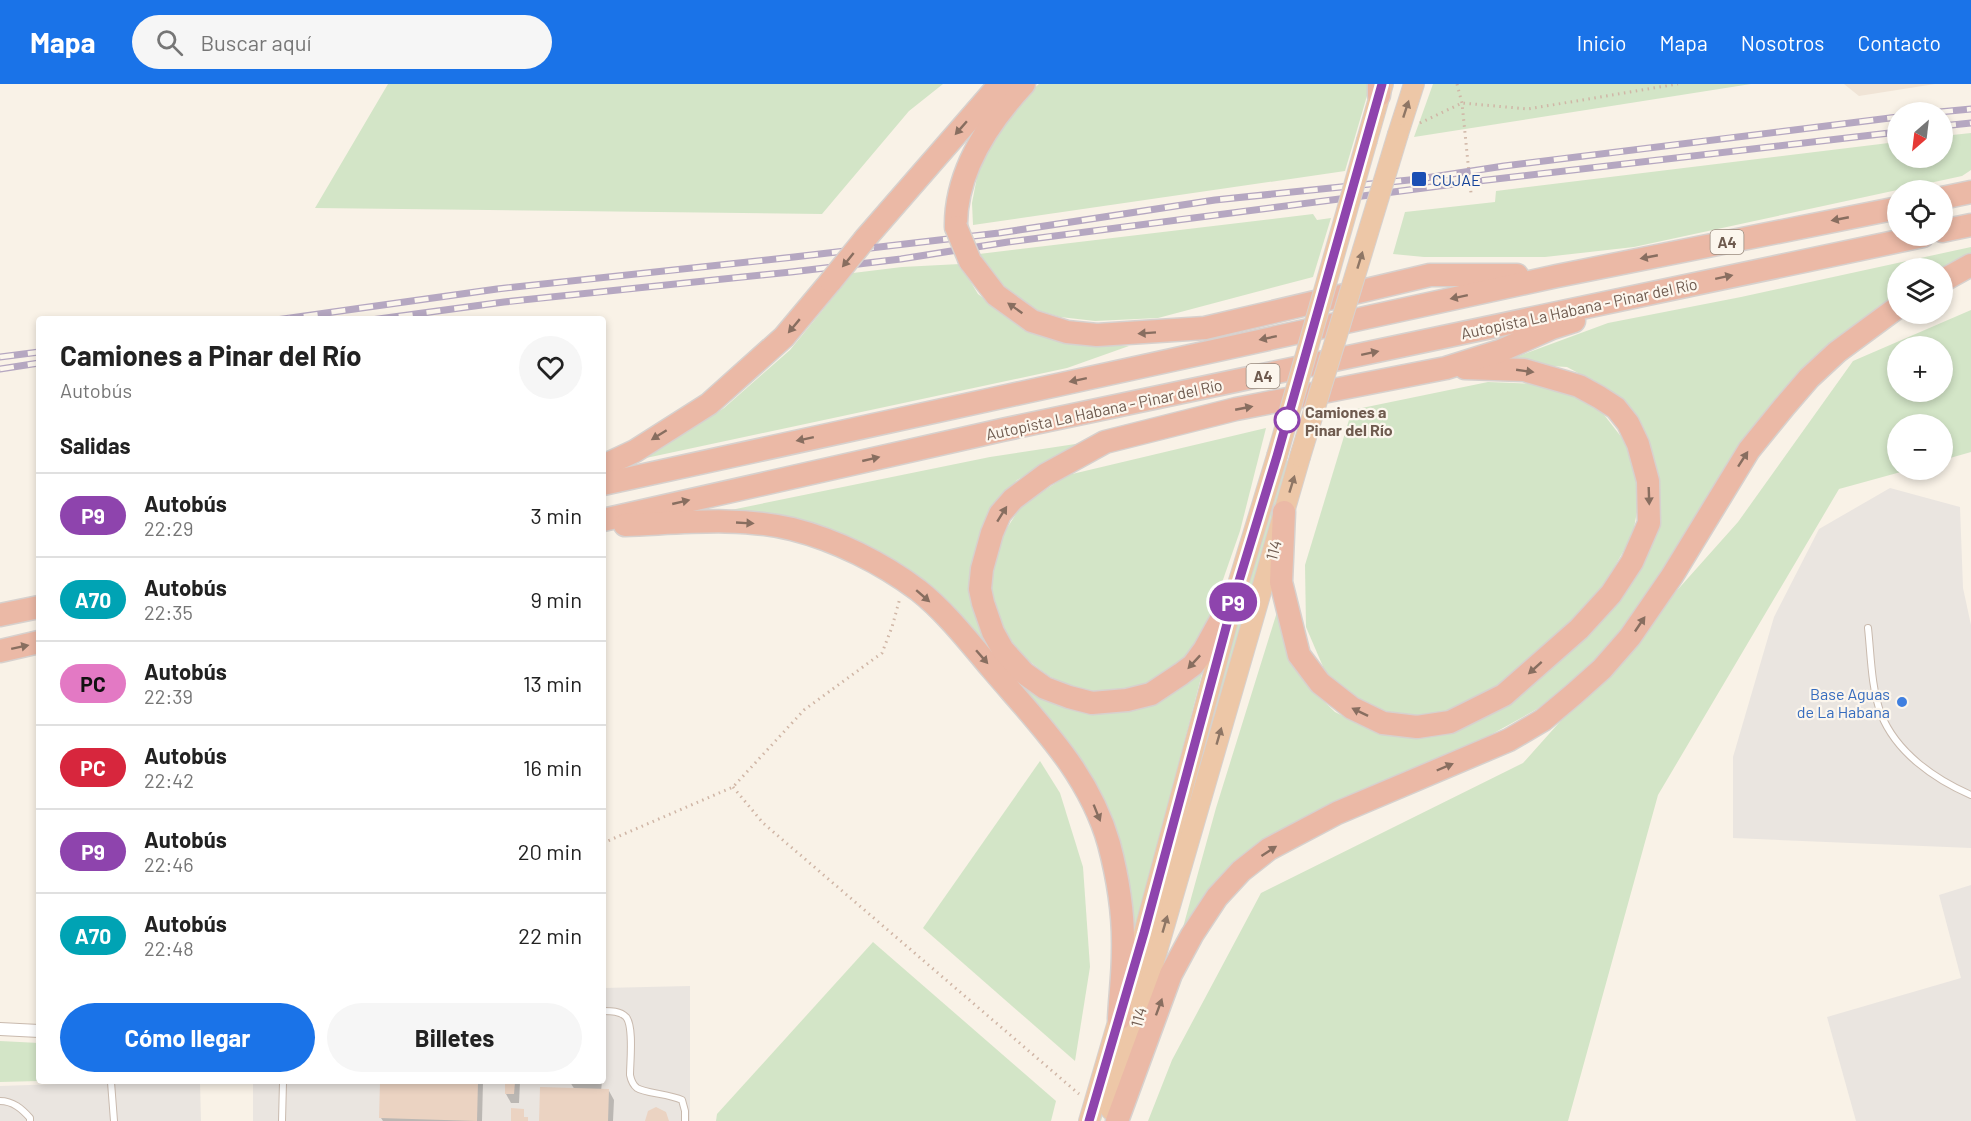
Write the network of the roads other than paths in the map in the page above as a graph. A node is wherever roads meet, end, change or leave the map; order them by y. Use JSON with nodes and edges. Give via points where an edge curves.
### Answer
{"nodes":[{"id":1,"x":1000,"y":84,"type":"edge"},
{"id":2,"x":1024,"y":84,"type":"edge"},
{"id":3,"x":1414,"y":84,"type":"edge"},
{"id":4,"x":1380,"y":88,"type":"edge"},
{"id":5,"x":1971,"y":192,"type":"edge"},
{"id":6,"x":1953,"y":196,"type":"edge"},
{"id":7,"x":1887,"y":210,"type":"edge"},
{"id":8,"x":1971,"y":225,"type":"edge"},
{"id":9,"x":1953,"y":229,"type":"edge"},
{"id":10,"x":1887,"y":243,"type":"edge"},
{"id":11,"x":1971,"y":266,"type":"edge"},
{"id":12,"x":1953,"y":275,"type":"edge"},
{"id":13,"x":1557,"y":276,"type":"junction"},
{"id":14,"x":1689,"y":284,"type":"junction"},
{"id":15,"x":1887,"y":315,"type":"edge"},
{"id":16,"x":1205,"y":328,"type":"junction"},
{"id":17,"x":1151,"y":364,"type":"junction"},
{"id":18,"x":1446,"y":368,"type":"junction"},
{"id":19,"x":1187,"y":420,"type":"junction"},
{"id":20,"x":1002,"y":430,"type":"junction"},
{"id":21,"x":606,"y":465,"type":"edge"},
{"id":22,"x":606,"y":483,"type":"edge"},
{"id":23,"x":1284,"y":512,"type":"junction"},
{"id":24,"x":606,"y":519,"type":"edge"},
{"id":25,"x":606,"y":526,"type":"edge"},
{"id":26,"x":1235,"y":594,"type":"junction"},
{"id":27,"x":36,"y":608,"type":"edge"},
{"id":28,"x":0,"y":615,"type":"edge"},
{"id":29,"x":1868,"y":628,"type":"dead end"},
{"id":30,"x":36,"y":643,"type":"edge"},
{"id":31,"x":0,"y":651,"type":"edge"},
{"id":32,"x":1971,"y":795,"type":"edge"},
{"id":33,"x":606,"y":1011,"type":"edge"},
{"id":34,"x":1119,"y":1019,"type":"junction"},
{"id":35,"x":0,"y":1029,"type":"edge"},
{"id":36,"x":36,"y":1031,"type":"edge"},
{"id":37,"x":111,"y":1084,"type":"edge"},
{"id":38,"x":283,"y":1084,"type":"edge"},
{"id":39,"x":0,"y":1101,"type":"edge"},
{"id":40,"x":1091,"y":1114,"type":"edge"},
{"id":41,"x":30,"y":1121,"type":"edge"},
{"id":42,"x":114,"y":1121,"type":"edge"},
{"id":43,"x":282,"y":1121,"type":"edge"},
{"id":44,"x":685,"y":1121,"type":"edge"},
{"id":45,"x":1108,"y":1121,"type":"edge"},
{"id":46,"x":1117,"y":1121,"type":"edge"}],
"edges":[{"from":1,"to":21,"type":"highway","one_way":true,"bridge":true,"via":[[784,337],[709,404]]},
{"from":16,"to":2,"type":"highway","one_way":true,"bridge":true,"via":[[1116,334],[1068,332],[1032,321],[996,295],[970,261],[956,227],[962,181],[982,138]]},
{"from":23,"to":3,"type":"highway","name":"114","one_way":true,"bridge":true},
{"from":4,"to":26,"type":"highway","name":"114","bridge":true},
{"from":5,"to":6,"type":"highway"},
{"from":7,"to":13,"type":"highway","name":"Autopista La Habana - Pinar del Río","number":"A4","one_way":true},
{"from":8,"to":9,"type":"highway"},
{"from":14,"to":10,"type":"highway","name":"Autopista La Habana - Pinar del Río","number":"A4","one_way":true},
{"from":11,"to":12,"type":"highway"},
{"from":13,"to":16,"type":"highway","via":[[1430,275]]},
{"from":13,"to":17,"type":"highway","name":"Autopista La Habana - Pinar del Río","number":"A4","one_way":true},
{"from":14,"to":18,"type":"highway","via":[[1552,328],[1500,351]]},
{"from":20,"to":14,"type":"highway","name":"Autopista La Habana - Pinar del Río","number":"A4","one_way":true},
{"from":46,"to":15,"type":"highway","one_way":true,"via":[[1171,974],[1217,897],[1241,871],[1269,849],[1337,813],[1509,740],[1543,720],[1574,694],[1630,638],[1749,450],[1784,407],[1837,352]]},
{"from":16,"to":17,"type":"highway"},
{"from":17,"to":22,"type":"highway","name":"Autopista La Habana - Pinar del Río","number":"A4","one_way":true},
{"from":19,"to":18,"type":"highway","one_way":true},
{"from":18,"to":23,"type":"highway","one_way":true,"via":[[1524,370],[1579,386],[1616,408],[1638,444],[1648,481],[1648,523],[1632,561],[1611,594],[1530,673],[1497,699],[1450,722],[1418,727],[1383,723],[1352,708],[1320,683],[1299,655],[1281,582]]},
{"from":19,"to":20,"type":"highway"},
{"from":26,"to":19,"type":"highway","one_way":true,"via":[[1193,665],[1151,694],[1092,703],[1045,688],[1024,673],[1003,650],[983,603],[980,589],[987,552],[1000,514],[1014,499],[1045,475],[1105,442]]},
{"from":24,"to":20,"type":"highway","name":"Autopista La Habana - Pinar del Río","number":"A4","one_way":true},
{"from":45,"to":23,"type":"highway","name":"114","one_way":true},
{"from":25,"to":34,"type":"highway","one_way":true,"via":[[717,522],[792,529],[885,568],[943,613],[1053,739],[1085,786],[1099,815],[1109,845],[1120,907],[1123,951]]},
{"from":26,"to":34,"type":"highway","name":"114"},
{"from":27,"to":28,"type":"highway"},
{"from":29,"to":32,"type":"lane","via":[[1881,714],[1899,745],[1918,763]]},
{"from":31,"to":30,"type":"highway","one_way":true},
{"from":33,"to":44,"type":"lane","via":[[628,1018],[630,1075],[636,1088],[682,1100]]},
{"from":34,"to":40,"type":"highway","name":"114"},
{"from":35,"to":36,"type":"street"},
{"from":37,"to":42,"type":"lane"},
{"from":38,"to":43,"type":"lane"},
{"from":39,"to":41,"type":"lane","via":[[21,1108]]}]}
